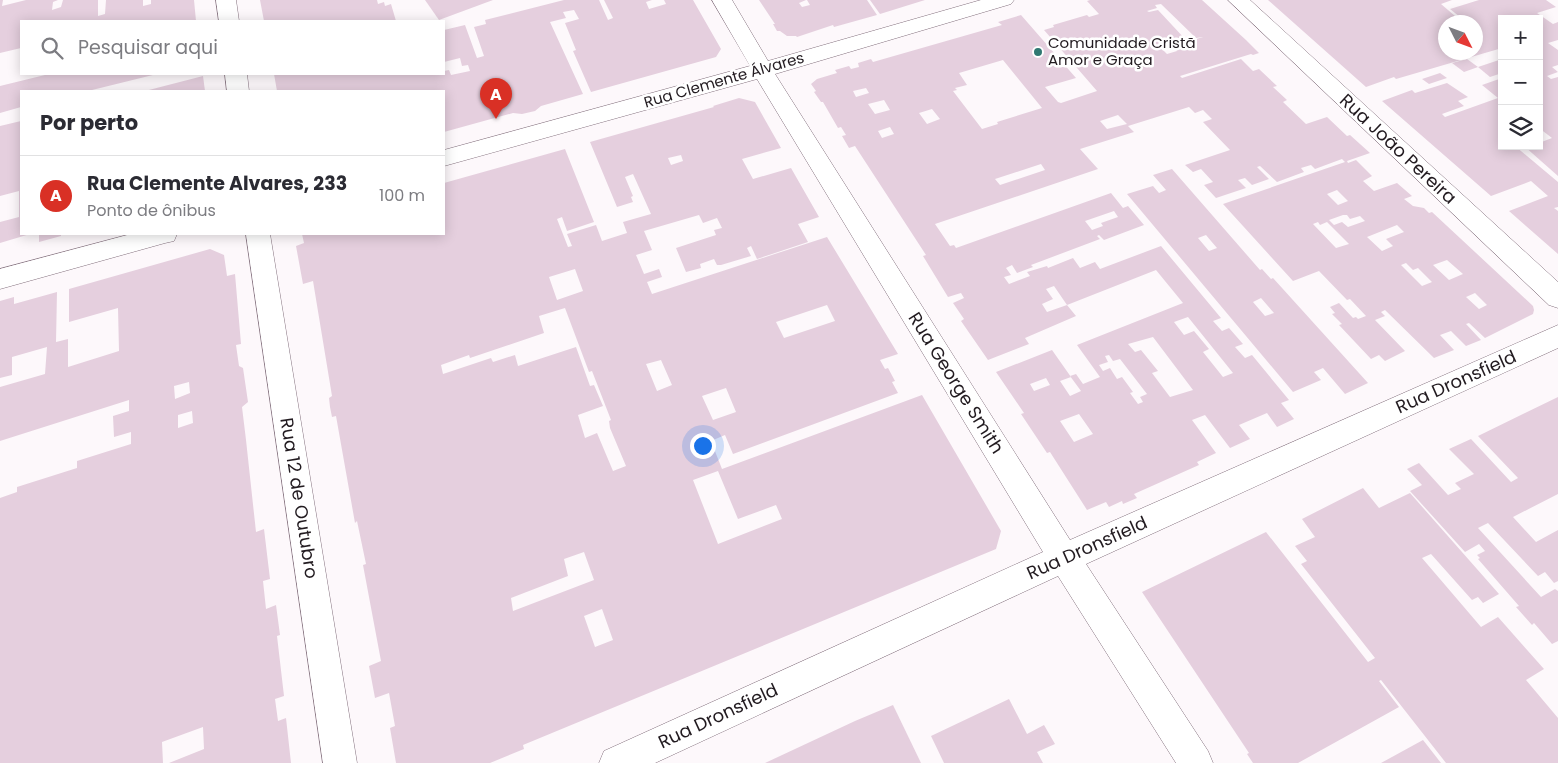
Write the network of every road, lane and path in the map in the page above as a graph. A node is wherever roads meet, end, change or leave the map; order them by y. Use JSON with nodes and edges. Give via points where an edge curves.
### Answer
{"nodes":[{"id":1,"x":226,"y":0,"type":"edge"},
{"id":2,"x":722,"y":0,"type":"edge"},
{"id":3,"x":1004,"y":0,"type":"edge"},
{"id":4,"x":1238,"y":0,"type":"edge"},
{"id":5,"x":229,"y":20,"type":"edge"},
{"id":6,"x":763,"y":70,"type":"junction"},
{"id":7,"x":236,"y":75,"type":"edge"},
{"id":8,"x":238,"y":90,"type":"edge"},
{"id":9,"x":445,"y":158,"type":"edge"},
{"id":10,"x":161,"y":235,"type":"edge"},
{"id":11,"x":258,"y":235,"type":"edge"},
{"id":12,"x":0,"y":278,"type":"edge"},
{"id":13,"x":1558,"y":298,"type":"edge"},
{"id":14,"x":1558,"y":336,"type":"edge"},
{"id":15,"x":1064,"y":558,"type":"junction"},
{"id":16,"x":340,"y":763,"type":"edge"},
{"id":17,"x":616,"y":763,"type":"edge"},
{"id":18,"x":1196,"y":763,"type":"edge"}],
"edges":[{"from":1,"to":5,"type":"street"},
{"from":2,"to":6,"type":"street","name":"Rua George Smith"},
{"from":3,"to":6,"type":"street","name":"Rua Clemente Álvares"},
{"from":4,"to":13,"type":"street","name":"Rua João Pereira"},
{"from":6,"to":9,"type":"street","name":"Rua Clemente Álvares"},
{"from":6,"to":15,"type":"street","name":"Rua George Smith"},
{"from":7,"to":8,"type":"street"},
{"from":10,"to":12,"type":"street"},
{"from":11,"to":16,"type":"street","name":"Rua 12 de Outubro"},
{"from":14,"to":15,"type":"street","name":"Rua Dronsfield"},
{"from":15,"to":17,"type":"street","name":"Rua Dronsfield"},
{"from":15,"to":18,"type":"street","name":"Rua George Smith"}]}
